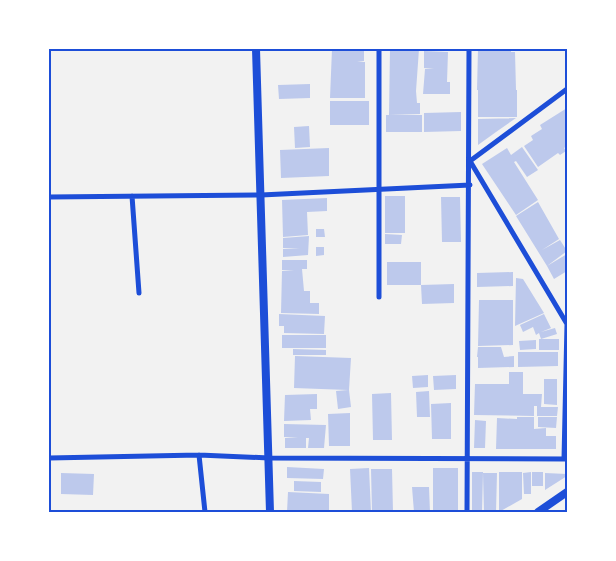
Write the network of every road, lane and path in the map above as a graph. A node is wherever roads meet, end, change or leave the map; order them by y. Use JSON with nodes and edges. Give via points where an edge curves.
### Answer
{"nodes":[{"id":1,"x":256,"y":49,"type":"edge"},
{"id":2,"x":379,"y":49,"type":"edge"},
{"id":3,"x":469,"y":49,"type":"edge"},
{"id":4,"x":567,"y":89,"type":"edge"},
{"id":5,"x":470,"y":161,"type":"junction"},
{"id":6,"x":470,"y":185,"type":"junction"},
{"id":7,"x":379,"y":190,"type":"junction"},
{"id":8,"x":261,"y":195,"type":"junction"},
{"id":9,"x":132,"y":196,"type":"junction"},
{"id":10,"x":49,"y":197,"type":"edge"},
{"id":11,"x":138,"y":293,"type":"dead end"},
{"id":12,"x":379,"y":296,"type":"dead end"},
{"id":13,"x":199,"y":454,"type":"junction"},
{"id":14,"x":49,"y":458,"type":"edge"},
{"id":15,"x":269,"y":458,"type":"junction"},
{"id":16,"x":468,"y":459,"type":"junction"},
{"id":17,"x":566,"y":459,"type":"edge"},
{"id":18,"x":567,"y":492,"type":"edge"},
{"id":19,"x":205,"y":512,"type":"edge"},
{"id":20,"x":270,"y":512,"type":"edge"},
{"id":21,"x":467,"y":512,"type":"edge"},
{"id":22,"x":538,"y":512,"type":"edge"}],
"edges":[{"from":1,"to":8,"type":"street"},
{"from":2,"to":7,"type":"street"},
{"from":3,"to":5,"type":"street"},
{"from":4,"to":5,"type":"street"},
{"from":5,"to":6,"type":"street"},
{"from":5,"to":17,"type":"street","via":[[567,324]]},
{"from":6,"to":7,"type":"street"},
{"from":6,"to":16,"type":"street"},
{"from":7,"to":8,"type":"street"},
{"from":7,"to":12,"type":"street"},
{"from":8,"to":9,"type":"street"},
{"from":8,"to":15,"type":"street"},
{"from":9,"to":10,"type":"street"},
{"from":9,"to":11,"type":"street"},
{"from":13,"to":14,"type":"street"},
{"from":13,"to":15,"type":"street"},
{"from":13,"to":19,"type":"street"},
{"from":15,"to":16,"type":"street"},
{"from":15,"to":20,"type":"street"},
{"from":16,"to":17,"type":"street"},
{"from":16,"to":21,"type":"street"},
{"from":18,"to":22,"type":"street"}]}
